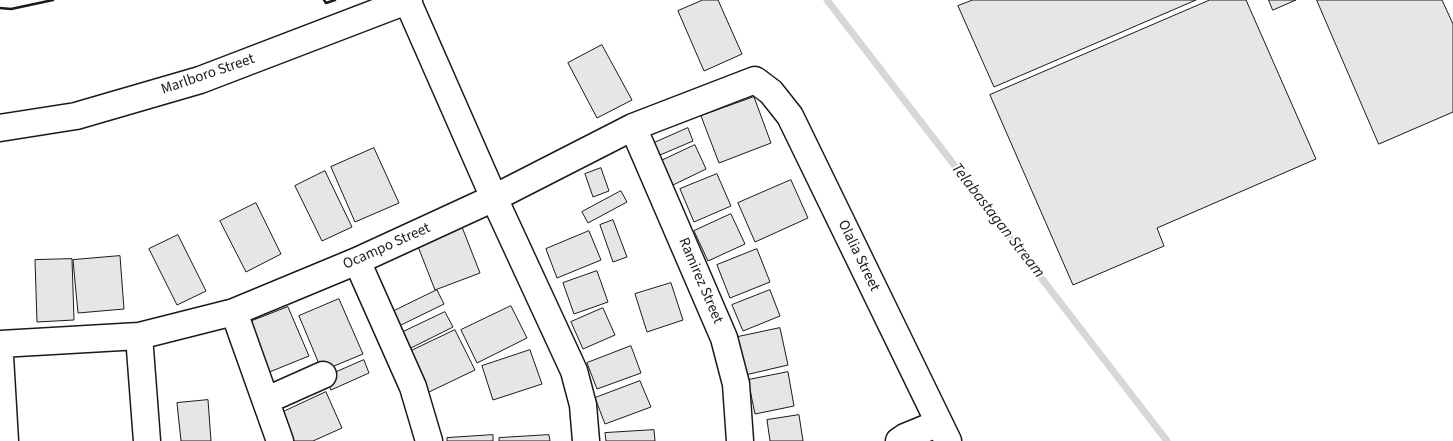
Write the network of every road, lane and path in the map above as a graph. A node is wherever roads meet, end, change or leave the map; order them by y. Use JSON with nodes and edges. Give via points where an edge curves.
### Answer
{"nodes":[{"id":1,"x":408,"y":0,"type":"edge"},
{"id":2,"x":755,"y":80,"type":"joint"},
{"id":3,"x":634,"y":127,"type":"junction"},
{"id":4,"x":0,"y":128,"type":"edge"},
{"id":5,"x":494,"y":198,"type":"junction"},
{"id":6,"x":357,"y":261,"type":"junction"},
{"id":7,"x":234,"y":312,"type":"junction"},
{"id":8,"x":139,"y":336,"type":"junction"},
{"id":9,"x":0,"y":344,"type":"edge"},
{"id":10,"x":0,"y":356,"type":"edge"},
{"id":11,"x":323,"y":375,"type":"dead end"},
{"id":12,"x":267,"y":400,"type":"junction"},
{"id":13,"x":943,"y":432,"type":"edge"},
{"id":14,"x":5,"y":441,"type":"edge"},
{"id":15,"x":147,"y":441,"type":"edge"},
{"id":16,"x":280,"y":441,"type":"edge"},
{"id":17,"x":428,"y":441,"type":"edge"},
{"id":18,"x":586,"y":441,"type":"edge"},
{"id":19,"x":740,"y":441,"type":"edge"},
{"id":20,"x":899,"y":441,"type":"edge"}],
"edges":[{"from":1,"to":4,"type":"street","name":"Marlboro Street","via":[[200,80],[76,116]]},
{"from":1,"to":5,"type":"street"},
{"from":2,"to":3,"type":"street","name":"Ocampo Street"},
{"from":2,"to":13,"type":"street","name":"Olalia Street","via":[[771,92],[790,116]]},
{"from":3,"to":5,"type":"street","name":"Ocampo Street"},
{"from":3,"to":19,"type":"street","name":"Ramirez Street","via":[[724,338],[736,384]]},
{"from":5,"to":6,"type":"street","name":"Ocampo Street"},
{"from":5,"to":18,"type":"street","via":[[574,371],[583,405]]},
{"from":6,"to":7,"type":"street","name":"Ocampo Street"},
{"from":6,"to":17,"type":"street","via":[[413,387]]},
{"from":7,"to":8,"type":"street","name":"Ocampo Street"},
{"from":7,"to":12,"type":"street"},
{"from":8,"to":9,"type":"street","name":"Ocampo Street"},
{"from":8,"to":15,"type":"street"},
{"from":10,"to":14,"type":"street"},
{"from":11,"to":12,"type":"street"},
{"from":12,"to":16,"type":"street"},
{"from":13,"to":20,"type":"street","via":[[905,436]]}]}
